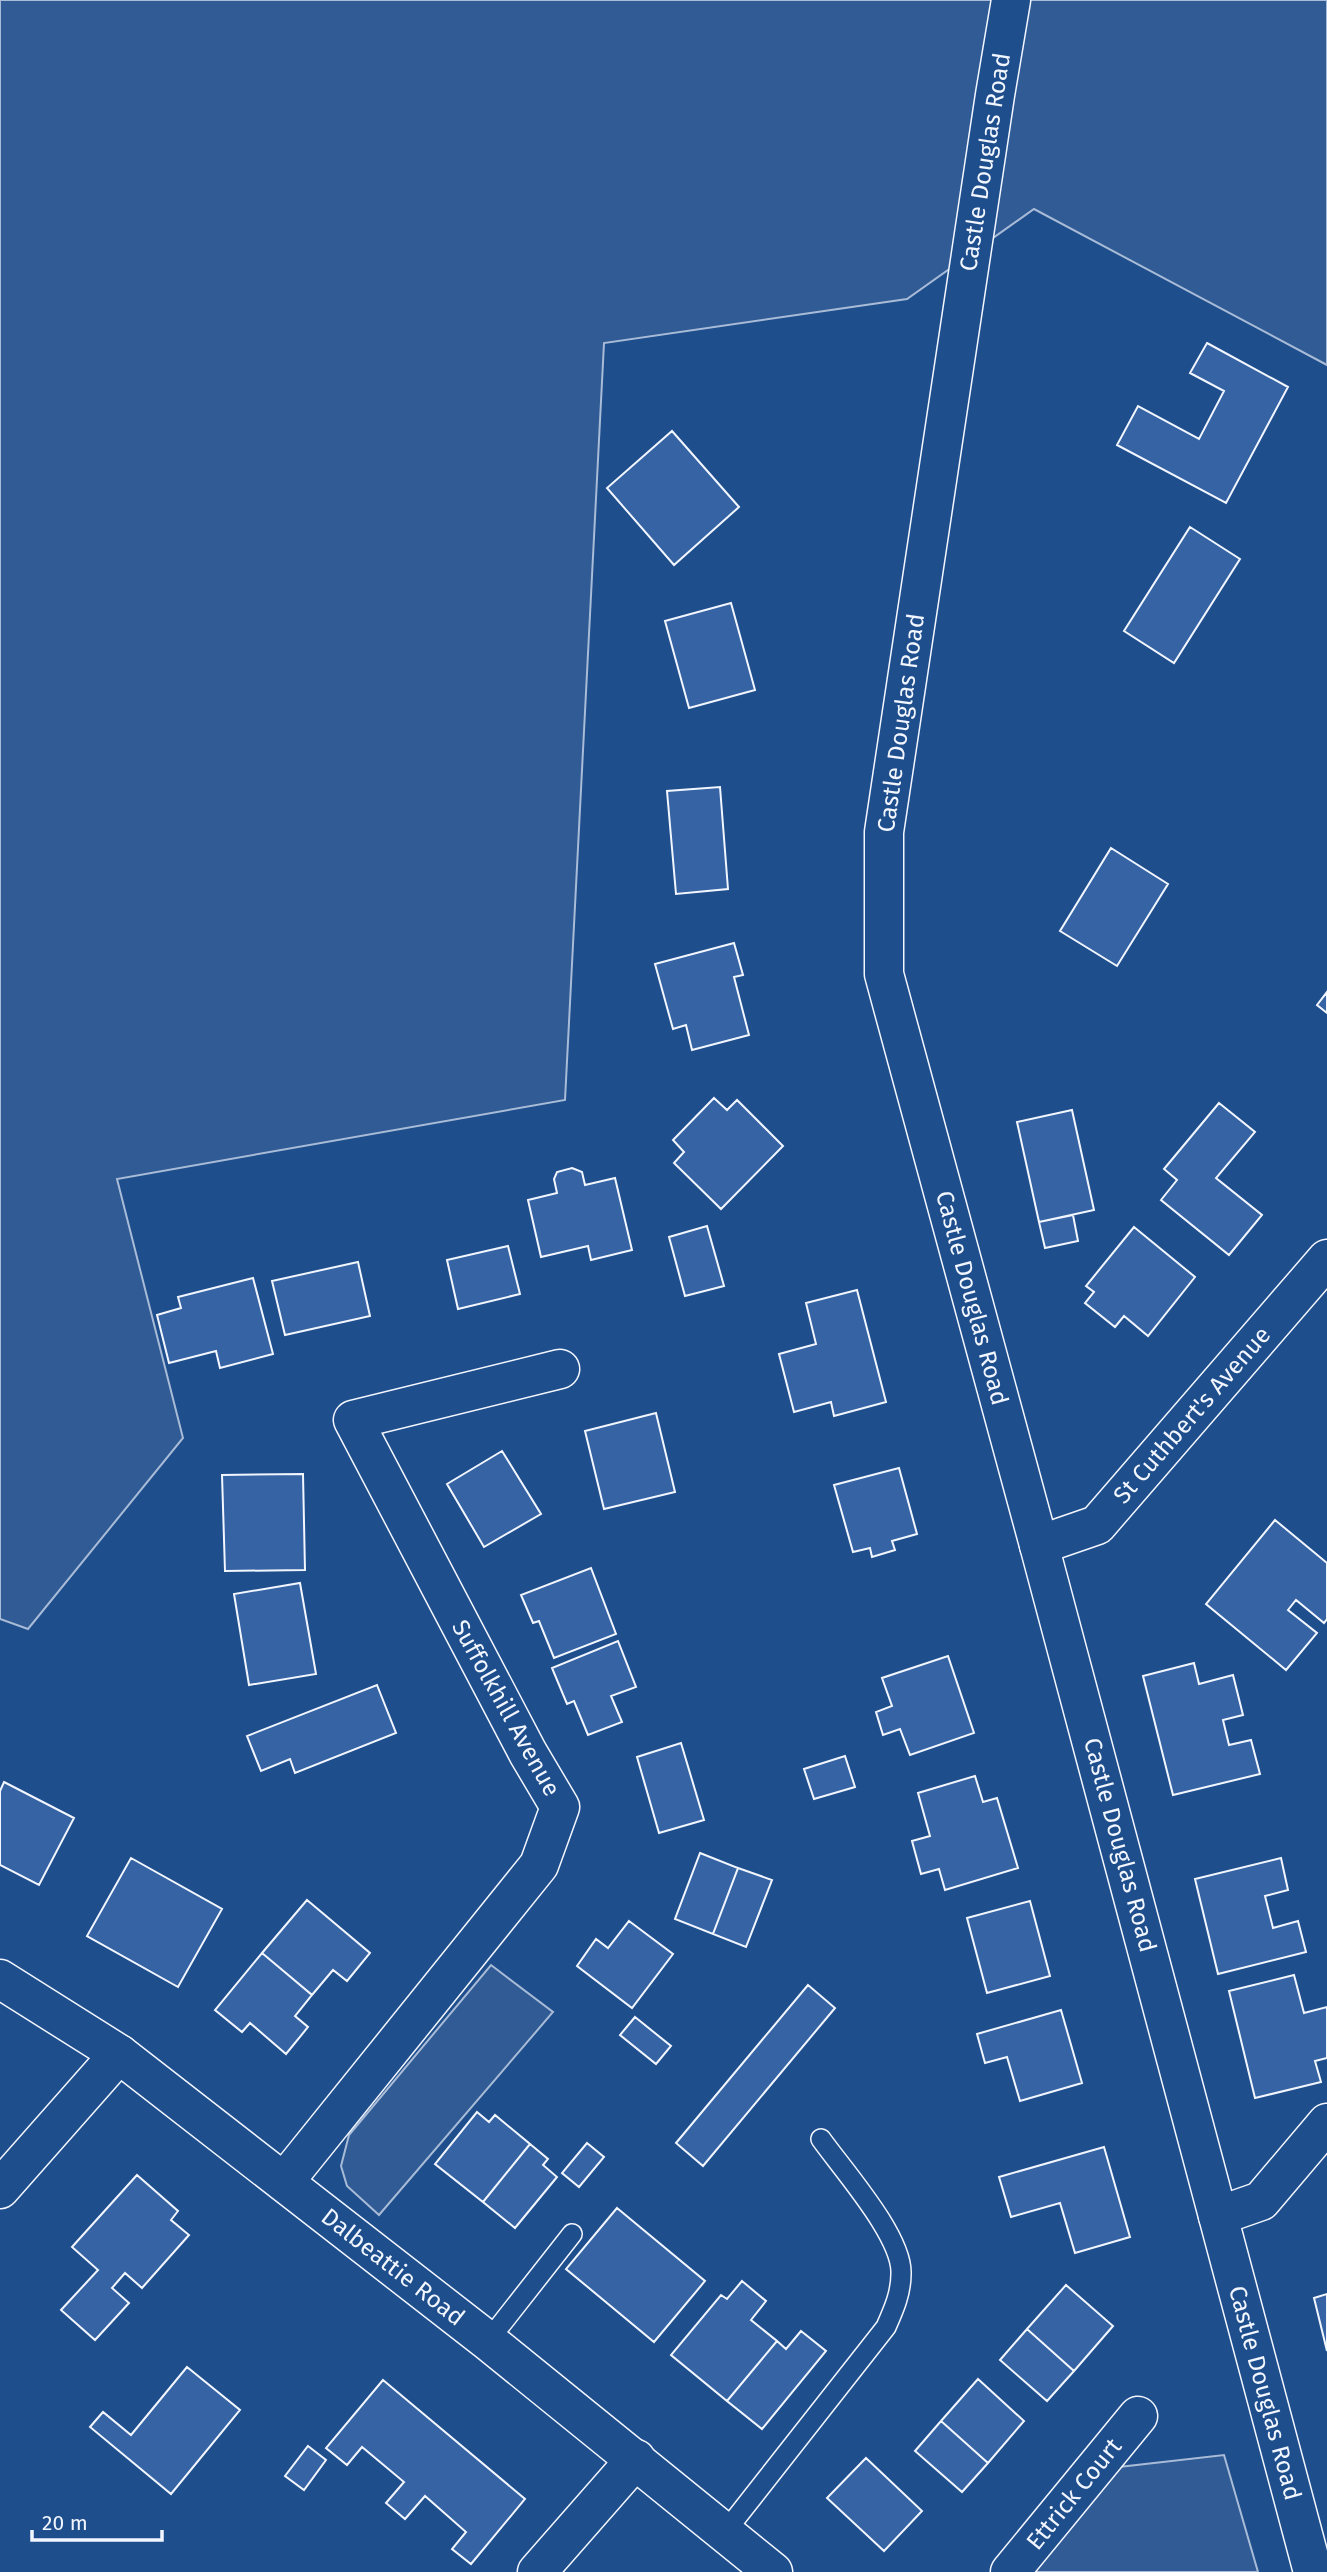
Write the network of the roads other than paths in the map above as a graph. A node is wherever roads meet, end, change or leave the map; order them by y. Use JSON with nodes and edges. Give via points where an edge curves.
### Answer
{"nodes":[{"id":1,"x":1012,"y":0,"type":"edge"},
{"id":2,"x":1327,"y":1259,"type":"edge"},
{"id":3,"x":559,"y":1369,"type":"dead end"},
{"id":4,"x":1040,"y":1545,"type":"junction"},
{"id":5,"x":0,"y":1979,"type":"edge"},
{"id":6,"x":118,"y":2054,"type":"junction"},
{"id":7,"x":1327,"y":2123,"type":"edge"},
{"id":8,"x":821,"y":2139,"type":"dead end"},
{"id":9,"x":284,"y":2182,"type":"junction"},
{"id":10,"x":0,"y":2189,"type":"edge"},
{"id":11,"x":1219,"y":2216,"type":"junction"},
{"id":12,"x":572,"y":2234,"type":"dead end"},
{"id":13,"x":488,"y":2341,"type":"junction"},
{"id":14,"x":1138,"y":2416,"type":"dead end"},
{"id":15,"x":636,"y":2459,"type":"junction"},
{"id":16,"x":725,"y":2532,"type":"junction"},
{"id":17,"x":537,"y":2572,"type":"edge"},
{"id":18,"x":773,"y":2572,"type":"edge"},
{"id":19,"x":1010,"y":2572,"type":"edge"},
{"id":20,"x":1313,"y":2572,"type":"edge"}],
"edges":[{"from":1,"to":4,"type":"main road","name":"Castle Douglas Road","via":[[884,832],[884,974]]},
{"from":2,"to":4,"type":"main road","name":"St Cuthbert's Avenue","via":[[1097,1525]]},
{"from":3,"to":9,"type":"main road","name":"Suffolkhill Avenue","via":[[353,1420],[560,1807],[539,1865]]},
{"from":4,"to":11,"type":"main road","name":"Castle Douglas Road"},
{"from":5,"to":6,"type":"main road","name":"Dalbeattie Road"},
{"from":6,"to":9,"type":"main road","name":"Dalbeattie Road"},
{"from":6,"to":10,"type":"main road"},
{"from":7,"to":11,"type":"main road","via":[[1261,2202]]},
{"from":8,"to":16,"type":"lane","via":[[889,2233],[902,2271],[898,2298],[886,2327]]},
{"from":9,"to":13,"type":"main road","name":"Dalbeattie Road"},
{"from":11,"to":20,"type":"main road","name":"Castle Douglas Road"},
{"from":12,"to":13,"type":"lane"},
{"from":13,"to":15,"type":"main road","name":"Dalbeattie Road"},
{"from":14,"to":19,"type":"main road","name":"Ettrick Court"},
{"from":15,"to":16,"type":"main road","name":"Dalbeattie Road"},
{"from":15,"to":17,"type":"main road"},
{"from":16,"to":18,"type":"main road","name":"Dalbeattie Road"}]}
